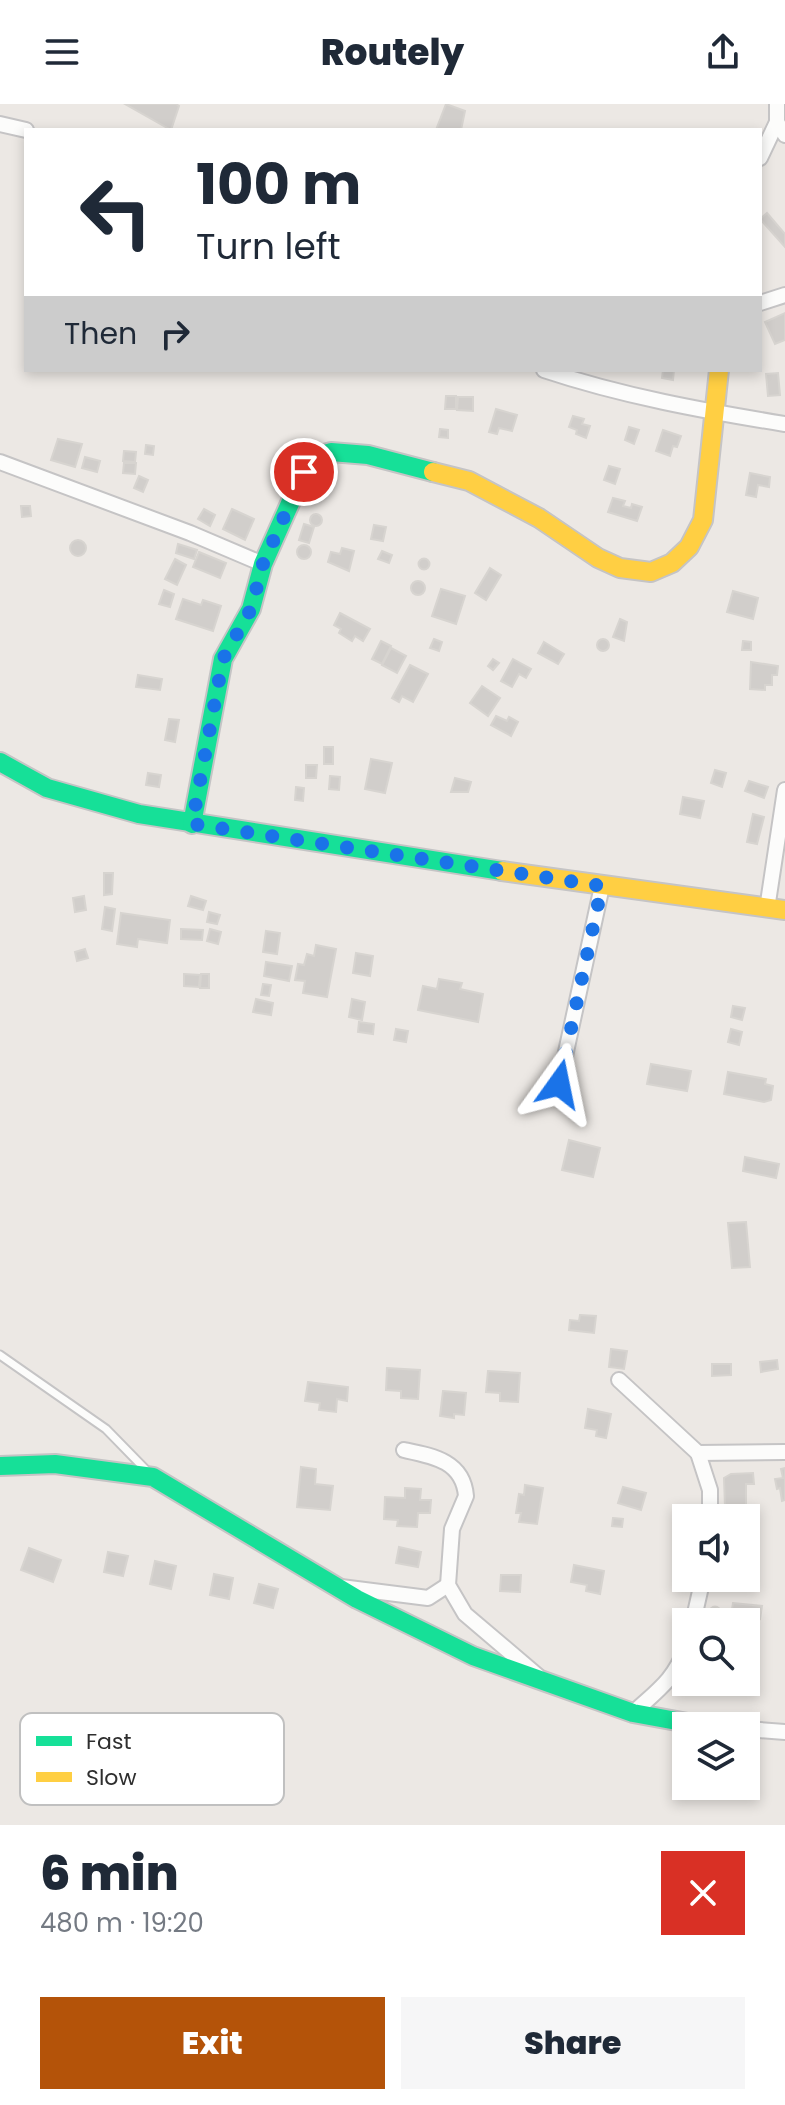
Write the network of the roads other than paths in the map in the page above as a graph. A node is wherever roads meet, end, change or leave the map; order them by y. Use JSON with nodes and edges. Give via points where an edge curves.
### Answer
{"nodes":[{"id":1,"x":777,"y":104,"type":"edge"},
{"id":2,"x":777,"y":122,"type":"junction"},
{"id":3,"x":0,"y":124,"type":"edge"},
{"id":4,"x":24,"y":130,"type":"edge"},
{"id":5,"x":785,"y":135,"type":"edge"},
{"id":6,"x":762,"y":154,"type":"edge"},
{"id":7,"x":785,"y":295,"type":"edge"},
{"id":8,"x":762,"y":302,"type":"edge"},
{"id":9,"x":550,"y":372,"type":"edge"},
{"id":10,"x":719,"y":372,"type":"edge"},
{"id":11,"x":716,"y":413,"type":"junction"},
{"id":12,"x":785,"y":424,"type":"edge"},
{"id":13,"x":0,"y":462,"type":"edge"},
{"id":14,"x":263,"y":564,"type":"junction"},
{"id":15,"x":0,"y":762,"type":"edge"},
{"id":16,"x":785,"y":790,"type":"edge"},
{"id":17,"x":192,"y":824,"type":"junction"},
{"id":18,"x":602,"y":886,"type":"junction"},
{"id":19,"x":776,"y":910,"type":"edge"},
{"id":20,"x":559,"y":1084,"type":"dead end"},
{"id":21,"x":0,"y":1355,"type":"edge"},
{"id":22,"x":619,"y":1380,"type":"dead end"},
{"id":23,"x":404,"y":1450,"type":"dead end"},
{"id":24,"x":785,"y":1452,"type":"edge"},
{"id":25,"x":698,"y":1453,"type":"junction"},
{"id":26,"x":0,"y":1466,"type":"edge"},
{"id":27,"x":153,"y":1477,"type":"junction"},
{"id":28,"x":710,"y":1504,"type":"edge"},
{"id":29,"x":448,"y":1585,"type":"junction"},
{"id":30,"x":334,"y":1586,"type":"junction"},
{"id":31,"x":672,"y":1677,"type":"edge"},
{"id":32,"x":548,"y":1684,"type":"junction"},
{"id":33,"x":633,"y":1713,"type":"junction"},
{"id":34,"x":672,"y":1722,"type":"edge"},
{"id":35,"x":779,"y":1732,"type":"edge"},
{"id":36,"x":785,"y":1742,"type":"edge"}],
"edges":[{"from":1,"to":2,"type":"street"},
{"from":2,"to":5,"type":"street"},
{"from":2,"to":6,"type":"street"},
{"from":3,"to":4,"type":"street"},
{"from":7,"to":8,"type":"street"},
{"from":9,"to":11,"type":"street"},
{"from":10,"to":11,"type":"street"},
{"from":11,"to":12,"type":"street"},
{"from":11,"to":14,"type":"street","via":[[703,520],[689,547],[672,563],[651,572],[620,568],[598,558],[539,518],[469,481],[368,455],[331,452],[318,456],[304,472]]},
{"from":13,"to":14,"type":"street"},
{"from":14,"to":17,"type":"street","via":[[251,609],[223,659]]},
{"from":15,"to":17,"type":"street","via":[[47,788]]},
{"from":16,"to":19,"type":"street"},
{"from":17,"to":18,"type":"street"},
{"from":18,"to":19,"type":"street"},
{"from":18,"to":20,"type":"street"},
{"from":21,"to":27,"type":"lane","via":[[106,1429]]},
{"from":22,"to":25,"type":"street"},
{"from":23,"to":29,"type":"street","via":[[451,1465],[465,1489],[465,1502],[452,1529]]},
{"from":24,"to":25,"type":"street"},
{"from":25,"to":28,"type":"street"},
{"from":26,"to":27,"type":"street","via":[[55,1464]]},
{"from":27,"to":30,"type":"street"},
{"from":29,"to":30,"type":"street","via":[[428,1598]]},
{"from":29,"to":32,"type":"street","via":[[465,1614]]},
{"from":30,"to":32,"type":"street","via":[[473,1656]]},
{"from":31,"to":33,"type":"street"},
{"from":32,"to":33,"type":"street"},
{"from":33,"to":34,"type":"street"},
{"from":35,"to":36,"type":"street"}]}
